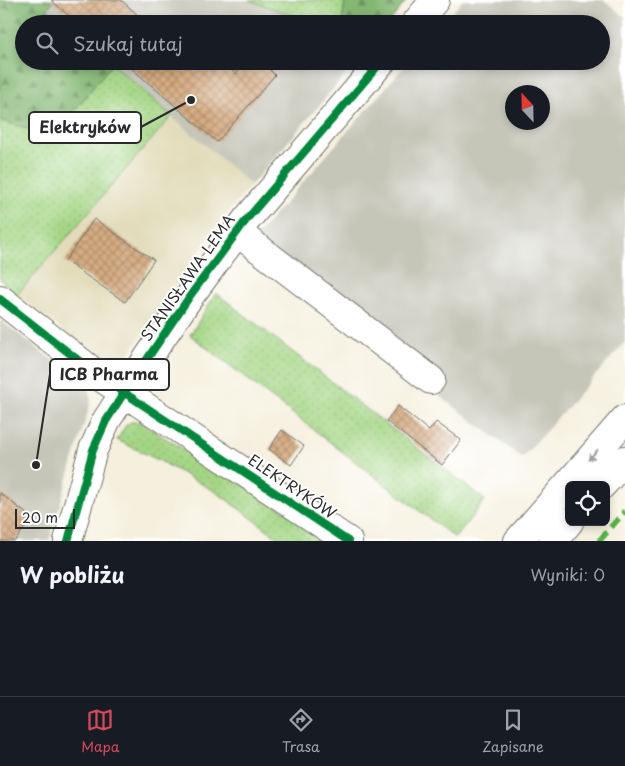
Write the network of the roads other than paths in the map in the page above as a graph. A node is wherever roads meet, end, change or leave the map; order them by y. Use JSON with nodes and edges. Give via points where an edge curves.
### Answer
{"nodes":[{"id":1,"x":435,"y":0,"type":"edge"},
{"id":2,"x":422,"y":15,"type":"edge"},
{"id":3,"x":373,"y":70,"type":"edge"},
{"id":4,"x":237,"y":232,"type":"junction"},
{"id":5,"x":0,"y":299,"type":"edge"},
{"id":6,"x":431,"y":380,"type":"dead end"},
{"id":7,"x":124,"y":393,"type":"junction"},
{"id":8,"x":625,"y":419,"type":"edge"},
{"id":9,"x":625,"y":460,"type":"edge"},
{"id":10,"x":606,"y":481,"type":"edge"},
{"id":11,"x":566,"y":526,"type":"edge"},
{"id":12,"x":64,"y":534,"type":"edge"},
{"id":13,"x":348,"y":541,"type":"edge"},
{"id":14,"x":518,"y":541,"type":"edge"},
{"id":15,"x":553,"y":541,"type":"edge"}],
"edges":[{"from":1,"to":2,"type":"street"},
{"from":3,"to":4,"type":"street","name":"STANISŁAWA LEMA","via":[[298,145],[249,202]]},
{"from":4,"to":6,"type":"street"},
{"from":4,"to":7,"type":"street","name":"STANISŁAWA LEMA","via":[[178,297]]},
{"from":5,"to":7,"type":"street","name":"ELEKTRYKÓW"},
{"from":7,"to":12,"type":"street","name":"STANISŁAWA LEMA","via":[[92,450]]},
{"from":7,"to":13,"type":"street","name":"ELEKTRYKÓW"},
{"from":8,"to":14,"type":"street","one_way":true},
{"from":9,"to":10,"type":"street"},
{"from":11,"to":15,"type":"street"}]}
